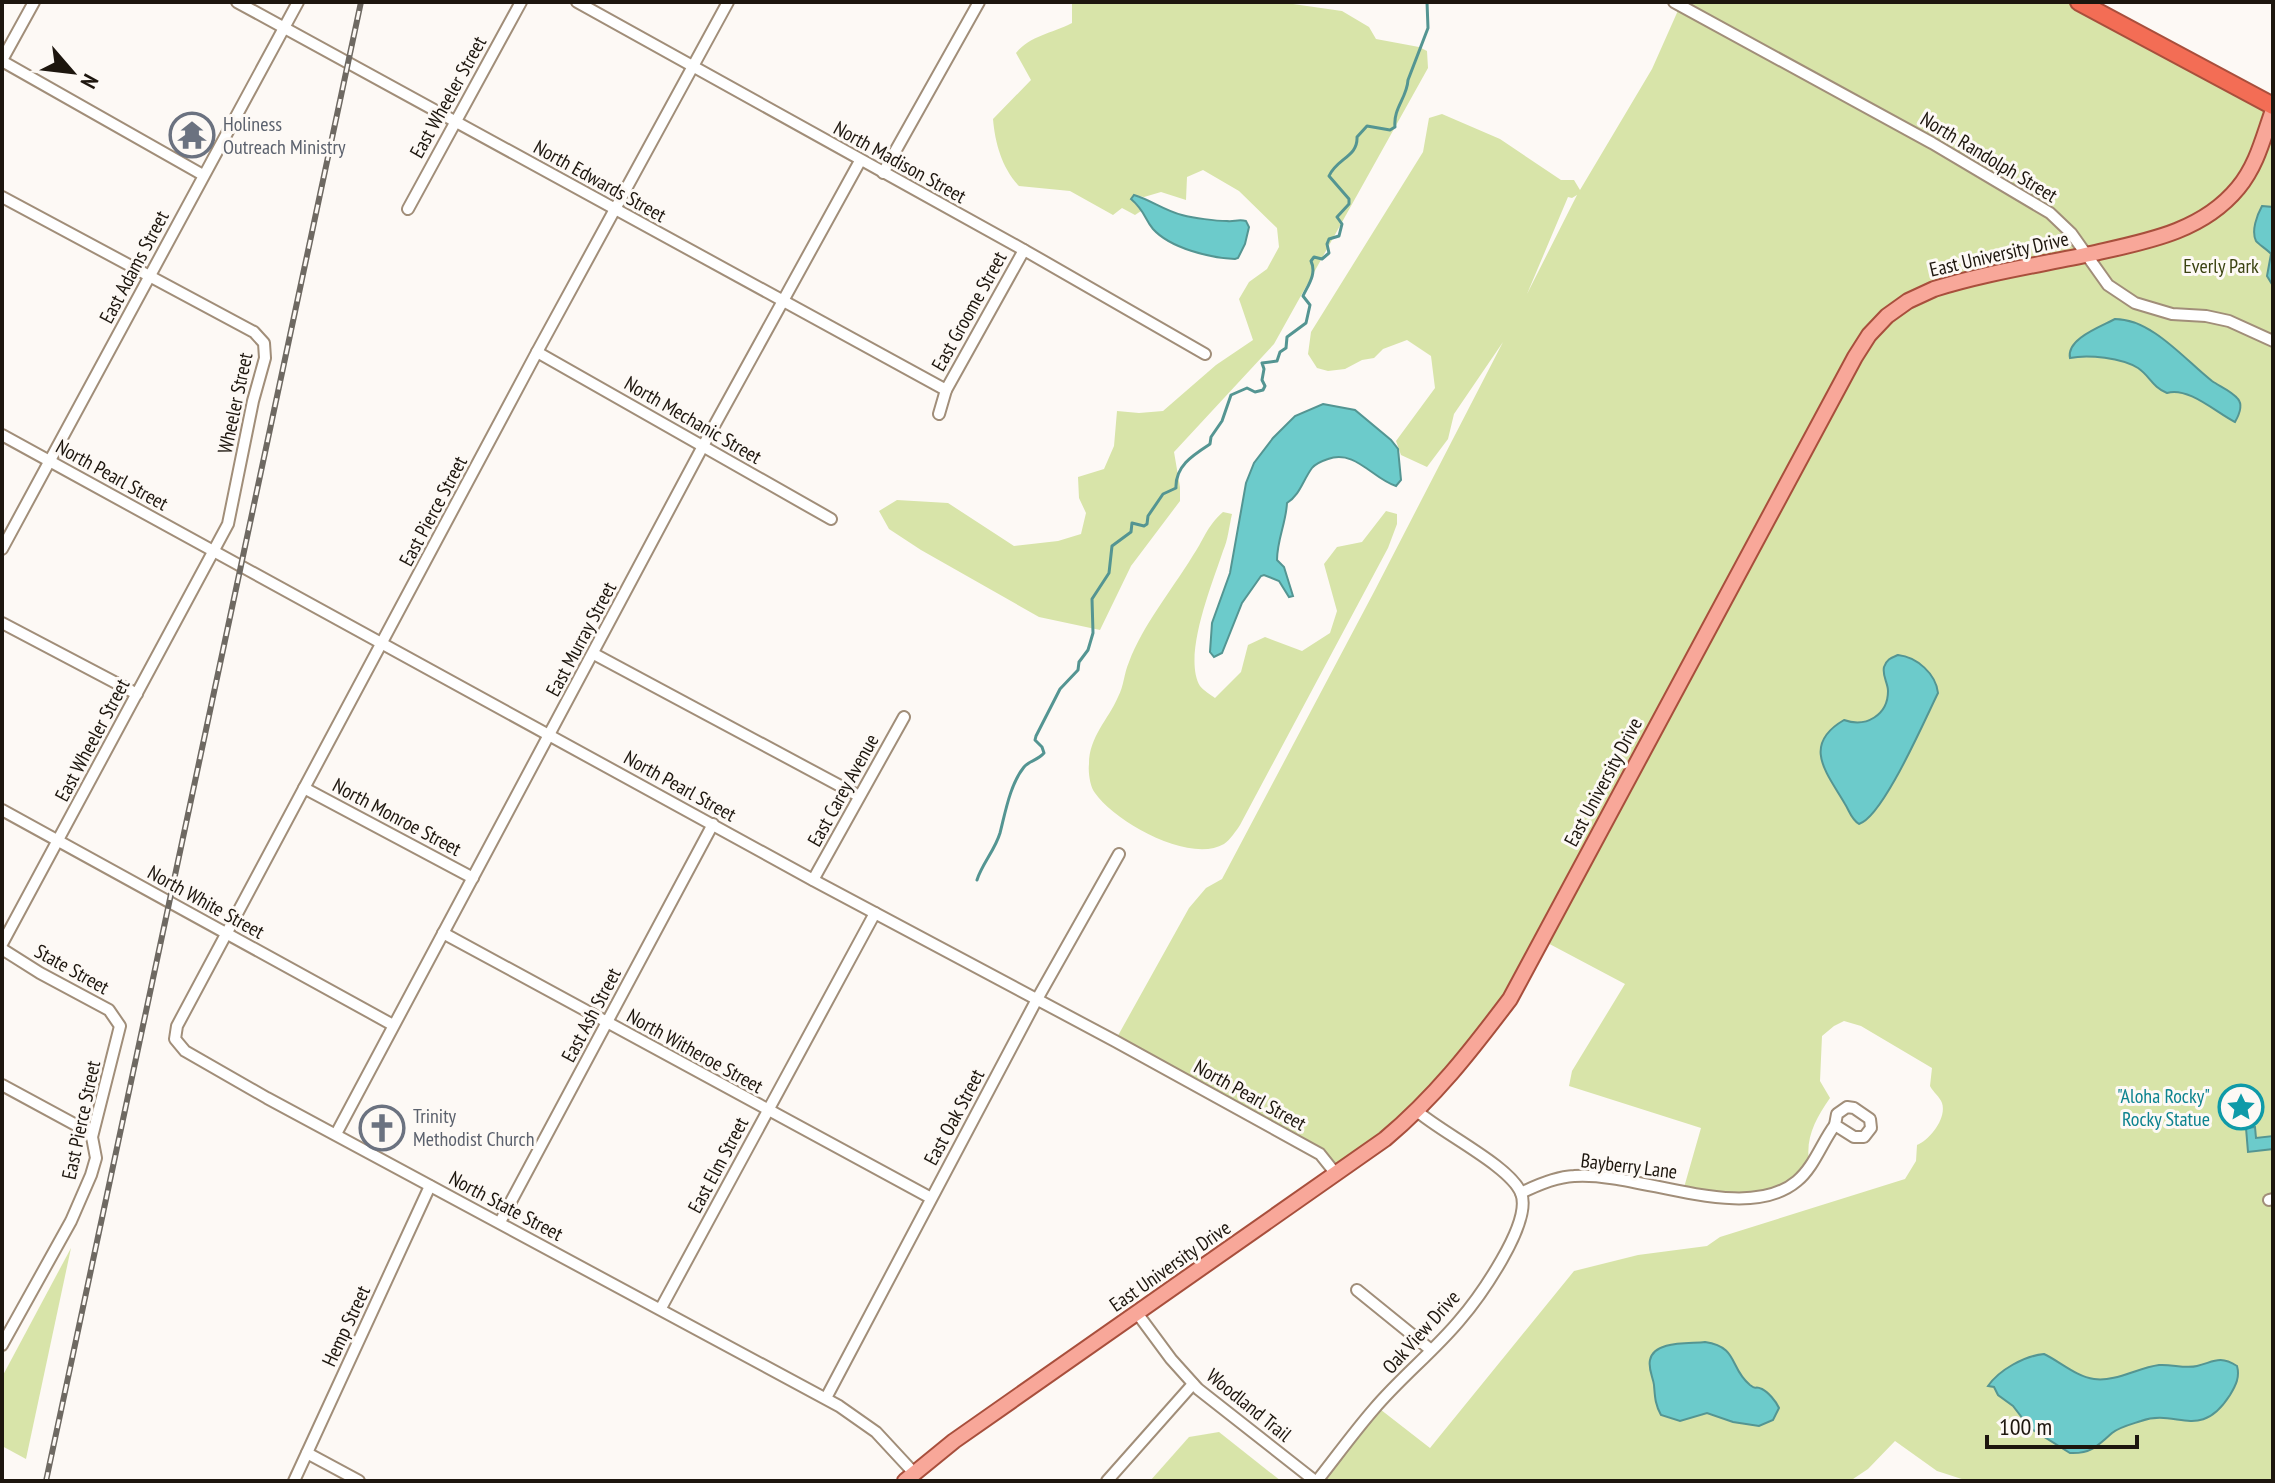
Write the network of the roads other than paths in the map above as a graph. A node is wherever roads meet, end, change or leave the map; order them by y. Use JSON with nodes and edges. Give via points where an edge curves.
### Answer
{"nodes":[{"id":1,"x":34,"y":2,"type":"edge"},
{"id":2,"x":237,"y":2,"type":"edge"},
{"id":3,"x":298,"y":2,"type":"edge"},
{"id":4,"x":521,"y":2,"type":"edge"},
{"id":5,"x":577,"y":2,"type":"edge"},
{"id":6,"x":728,"y":2,"type":"edge"},
{"id":7,"x":979,"y":2,"type":"edge"},
{"id":8,"x":1674,"y":2,"type":"edge"},
{"id":9,"x":2079,"y":2,"type":"edge"},
{"id":10,"x":284,"y":27,"type":"junction"},
{"id":11,"x":2,"y":60,"type":"edge"},
{"id":12,"x":691,"y":67,"type":"junction"},
{"id":13,"x":2273,"y":108,"type":"edge"},
{"id":14,"x":455,"y":122,"type":"junction"},
{"id":15,"x":860,"y":161,"type":"junction"},
{"id":16,"x":883,"y":173,"type":"junction"},
{"id":17,"x":203,"y":175,"type":"junction"},
{"id":18,"x":2,"y":197,"type":"edge"},
{"id":19,"x":408,"y":209,"type":"dead end"},
{"id":20,"x":615,"y":209,"type":"junction"},
{"id":21,"x":1024,"y":250,"type":"junction"},
{"id":22,"x":2085,"y":255,"type":"junction"},
{"id":23,"x":148,"y":278,"type":"junction"},
{"id":24,"x":784,"y":302,"type":"junction"},
{"id":25,"x":2273,"y":341,"type":"edge"},
{"id":26,"x":537,"y":352,"type":"junction"},
{"id":27,"x":1205,"y":354,"type":"dead end"},
{"id":28,"x":946,"y":390,"type":"junction"},
{"id":29,"x":939,"y":414,"type":"dead end"},
{"id":30,"x":2,"y":435,"type":"edge"},
{"id":31,"x":703,"y":446,"type":"junction"},
{"id":32,"x":50,"y":461,"type":"junction"},
{"id":33,"x":831,"y":519,"type":"dead end"},
{"id":34,"x":2,"y":549,"type":"edge"},
{"id":35,"x":212,"y":552,"type":"junction"},
{"id":36,"x":2,"y":623,"type":"edge"},
{"id":37,"x":382,"y":644,"type":"junction"},
{"id":38,"x":594,"y":654,"type":"junction"},
{"id":39,"x":137,"y":694,"type":"junction"},
{"id":40,"x":904,"y":717,"type":"dead end"},
{"id":41,"x":550,"y":736,"type":"junction"},
{"id":42,"x":304,"y":788,"type":"junction"},
{"id":43,"x":859,"y":796,"type":"junction"},
{"id":44,"x":2,"y":810,"type":"edge"},
{"id":45,"x":713,"y":824,"type":"junction"},
{"id":46,"x":58,"y":841,"type":"junction"},
{"id":47,"x":1119,"y":854,"type":"dead end"},
{"id":48,"x":473,"y":878,"type":"junction"},
{"id":49,"x":813,"y":880,"type":"junction"},
{"id":50,"x":875,"y":913,"type":"junction"},
{"id":51,"x":443,"y":933,"type":"junction"},
{"id":52,"x":226,"y":934,"type":"junction"},
{"id":53,"x":2,"y":946,"type":"edge"},
{"id":54,"x":1036,"y":1001,"type":"junction"},
{"id":55,"x":607,"y":1023,"type":"junction"},
{"id":56,"x":393,"y":1025,"type":"junction"},
{"id":57,"x":120,"y":1026,"type":"joint"},
{"id":58,"x":175,"y":1039,"type":"joint"},
{"id":59,"x":2,"y":1085,"type":"edge"},
{"id":60,"x":768,"y":1111,"type":"junction"},
{"id":61,"x":1417,"y":1111,"type":"junction"},
{"id":62,"x":1835,"y":1125,"type":"dead end"},
{"id":63,"x":336,"y":1134,"type":"junction"},
{"id":64,"x":92,"y":1137,"type":"junction"},
{"id":65,"x":1336,"y":1174,"type":"junction"},
{"id":66,"x":430,"y":1186,"type":"junction"},
{"id":67,"x":1521,"y":1193,"type":"junction"},
{"id":68,"x":931,"y":1198,"type":"junction"},
{"id":69,"x":500,"y":1222,"type":"junction"},
{"id":70,"x":1357,"y":1290,"type":"dead end"},
{"id":71,"x":661,"y":1308,"type":"junction"},
{"id":72,"x":1137,"y":1313,"type":"junction"},
{"id":73,"x":2,"y":1345,"type":"edge"},
{"id":74,"x":1431,"y":1350,"type":"junction"},
{"id":75,"x":1193,"y":1384,"type":"junction"},
{"id":76,"x":826,"y":1398,"type":"junction"},
{"id":77,"x":307,"y":1453,"type":"junction"},
{"id":78,"x":910,"y":1477,"type":"edge"},
{"id":79,"x":294,"y":1481,"type":"edge"},
{"id":80,"x":359,"y":1481,"type":"edge"},
{"id":81,"x":1107,"y":1481,"type":"edge"},
{"id":82,"x":1316,"y":1481,"type":"edge"}],
"edges":[{"from":1,"to":11,"type":"street"},
{"from":2,"to":10,"type":"street","name":"North Edwards Street"},
{"from":3,"to":10,"type":"street","name":"East Adams Street"},
{"from":4,"to":14,"type":"street","name":"East Wheeler Street"},
{"from":5,"to":12,"type":"street","name":"North Madison Street"},
{"from":6,"to":12,"type":"street","name":"East Pierce Street"},
{"from":7,"to":16,"type":"street"},
{"from":8,"to":22,"type":"street","name":"North Randolph Street","via":[[2024,196],[2062,223]]},
{"from":9,"to":13,"type":"highway"},
{"from":10,"to":14,"type":"street","name":"North Edwards Street"},
{"from":10,"to":17,"type":"street","name":"East Adams Street"},
{"from":11,"to":17,"type":"street"},
{"from":12,"to":15,"type":"street","name":"North Madison Street"},
{"from":12,"to":20,"type":"street","name":"East Pierce Street"},
{"from":13,"to":22,"type":"main road","name":"East University Drive","via":[[2250,172],[2212,211],[2168,235]]},
{"from":14,"to":19,"type":"street","name":"East Wheeler Street"},
{"from":14,"to":20,"type":"street","name":"North Edwards Street"},
{"from":15,"to":16,"type":"street","name":"North Madison Street"},
{"from":15,"to":24,"type":"street","name":"East Murray Street"},
{"from":16,"to":21,"type":"street","name":"North Madison Street"},
{"from":17,"to":23,"type":"street","name":"East Adams Street"},
{"from":18,"to":23,"type":"street"},
{"from":20,"to":24,"type":"street","name":"North Edwards Street"},
{"from":20,"to":26,"type":"street","name":"East Pierce Street"},
{"from":21,"to":27,"type":"street","name":"North Madison Street"},
{"from":21,"to":28,"type":"street","name":"East Groome Street"},
{"from":22,"to":25,"type":"street","name":"North Randolph Street","via":[[2108,285],[2135,303],[2229,321]]},
{"from":22,"to":61,"type":"main road","name":"East University Drive","via":[[1934,289],[1897,308],[1869,335],[1510,999],[1461,1065]]},
{"from":23,"to":32,"type":"street","name":"East Adams Street"},
{"from":23,"to":35,"type":"street","name":"Wheeler Street","via":[[254,332],[266,347],[231,514]]},
{"from":24,"to":28,"type":"street","name":"North Edwards Street"},
{"from":24,"to":31,"type":"street","name":"East Murray Street"},
{"from":26,"to":31,"type":"street","name":"North Mechanic Street"},
{"from":26,"to":37,"type":"street","name":"East Pierce Street"},
{"from":28,"to":29,"type":"street","name":"East Groome Street"},
{"from":30,"to":32,"type":"street","name":"North Pearl Street"},
{"from":31,"to":33,"type":"street","name":"North Mechanic Street"},
{"from":31,"to":38,"type":"street","name":"East Murray Street"},
{"from":32,"to":34,"type":"street","name":"East Adams Street"},
{"from":32,"to":35,"type":"street","name":"North Pearl Street"},
{"from":35,"to":37,"type":"street","name":"North Pearl Street"},
{"from":35,"to":39,"type":"street","name":"East Wheeler Street"},
{"from":36,"to":39,"type":"street"},
{"from":37,"to":41,"type":"street","name":"North Pearl Street"},
{"from":37,"to":42,"type":"street","name":"East Pierce Street"},
{"from":38,"to":41,"type":"street","name":"East Murray Street"},
{"from":38,"to":43,"type":"street"},
{"from":39,"to":46,"type":"street","name":"East Wheeler Street"},
{"from":40,"to":43,"type":"street","name":"East Carey Avenue"},
{"from":41,"to":45,"type":"street","name":"North Pearl Street"},
{"from":41,"to":48,"type":"street","name":"East Murray Street"},
{"from":42,"to":48,"type":"street","name":"North Monroe Street"},
{"from":42,"to":52,"type":"street","name":"East Pierce Street"},
{"from":43,"to":49,"type":"street","name":"East Carey Avenue"},
{"from":44,"to":46,"type":"street","name":"North White Street"},
{"from":45,"to":49,"type":"street","name":"North Pearl Street"},
{"from":45,"to":55,"type":"street","name":"East Ash Street"},
{"from":46,"to":52,"type":"street","name":"North White Street"},
{"from":46,"to":53,"type":"street","name":"East Wheeler Street"},
{"from":47,"to":54,"type":"street","name":"East Oak Street"},
{"from":48,"to":51,"type":"street","name":"East Murray Street"},
{"from":49,"to":50,"type":"street","name":"North Pearl Street"},
{"from":50,"to":54,"type":"street","name":"North Pearl Street"},
{"from":50,"to":60,"type":"street","name":"East Elm Street"},
{"from":51,"to":55,"type":"street","name":"North Witheroe Street"},
{"from":51,"to":56,"type":"street","name":"East Murray Street"},
{"from":52,"to":56,"type":"street","name":"North White Street"},
{"from":52,"to":58,"type":"street","name":"East Pierce Street"},
{"from":53,"to":57,"type":"street","name":"State Street","via":[[109,1010]]},
{"from":54,"to":65,"type":"street","name":"North Pearl Street","via":[[1320,1154]]},
{"from":54,"to":68,"type":"street","name":"East Oak Street"},
{"from":55,"to":60,"type":"street","name":"North Witheroe Street"},
{"from":55,"to":69,"type":"street","name":"East Ash Street"},
{"from":56,"to":63,"type":"street","name":"East Murray Street"},
{"from":57,"to":64,"type":"street","name":"East Pierce Street"},
{"from":58,"to":63,"type":"street","name":"North State Street","via":[[185,1051]]},
{"from":59,"to":64,"type":"street"},
{"from":60,"to":68,"type":"street","name":"North Witheroe Street"},
{"from":60,"to":71,"type":"street","name":"East Elm Street"},
{"from":61,"to":65,"type":"main road","name":"East University Drive"},
{"from":61,"to":67,"type":"street","via":[[1510,1176]]},
{"from":62,"to":67,"type":"street","name":"Bayberry Lane","via":[[1802,1177],[1771,1195],[1732,1198],[1576,1176]]},
{"from":63,"to":66,"type":"street","name":"North State Street"},
{"from":64,"to":73,"type":"street","name":"East Pierce Street","via":[[96,1158],[81,1198]]},
{"from":65,"to":72,"type":"main road","name":"East University Drive"},
{"from":66,"to":69,"type":"street","name":"North State Street"},
{"from":66,"to":77,"type":"street","name":"Hemp Street"},
{"from":67,"to":74,"type":"street","name":"Oak View Drive","via":[[1523,1212],[1517,1230],[1468,1309]]},
{"from":68,"to":76,"type":"street","name":"East Oak Street"},
{"from":69,"to":71,"type":"street","name":"North State Street"},
{"from":70,"to":74,"type":"street"},
{"from":71,"to":76,"type":"street","name":"North State Street"},
{"from":72,"to":75,"type":"street","name":"Woodland Trail"},
{"from":72,"to":78,"type":"main road","name":"East University Drive"},
{"from":74,"to":82,"type":"street","name":"Oak View Drive","via":[[1376,1406]]},
{"from":75,"to":81,"type":"street"},
{"from":75,"to":82,"type":"street","name":"Woodland Trail"},
{"from":76,"to":78,"type":"street","via":[[876,1432]]},
{"from":77,"to":79,"type":"street","name":"Hemp Street"},
{"from":77,"to":80,"type":"street"}]}
